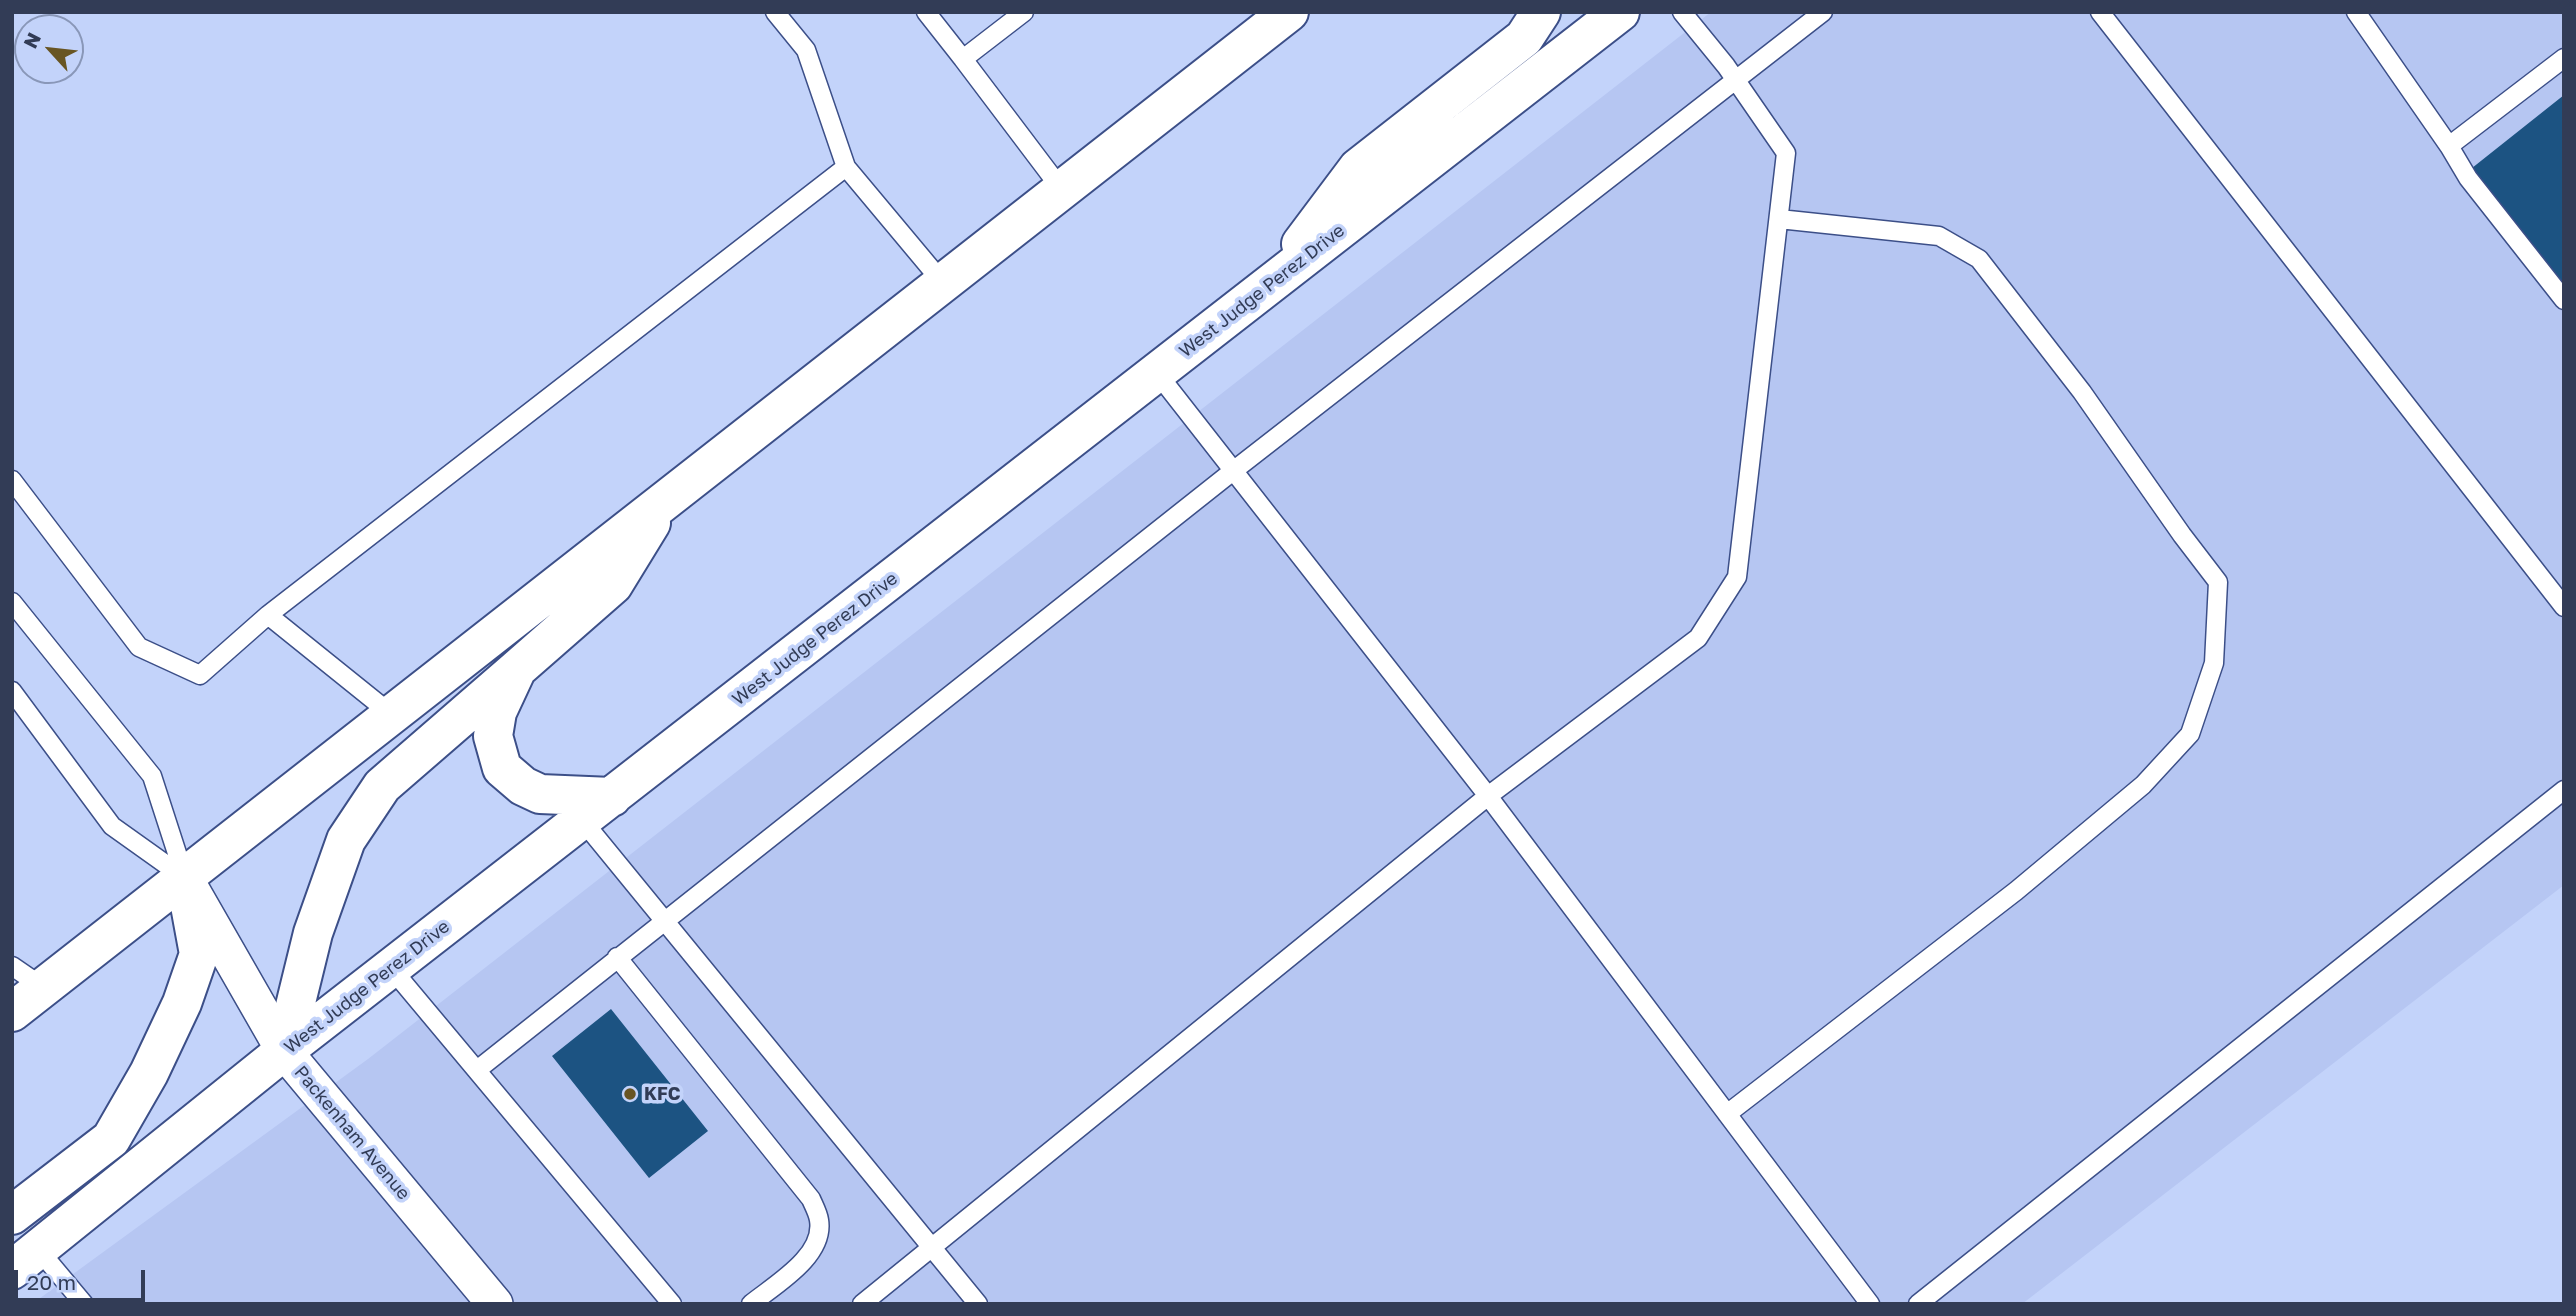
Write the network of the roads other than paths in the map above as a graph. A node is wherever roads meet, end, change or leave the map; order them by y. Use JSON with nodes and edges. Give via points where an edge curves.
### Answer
{"nodes":[{"id":1,"x":775,"y":12,"type":"edge"},
{"id":2,"x":926,"y":12,"type":"edge"},
{"id":3,"x":1024,"y":12,"type":"edge"},
{"id":4,"x":1289,"y":12,"type":"edge"},
{"id":5,"x":1541,"y":12,"type":"edge"},
{"id":6,"x":1620,"y":12,"type":"edge"},
{"id":7,"x":1682,"y":12,"type":"edge"},
{"id":8,"x":1823,"y":12,"type":"edge"},
{"id":9,"x":2100,"y":12,"type":"edge"},
{"id":10,"x":2356,"y":12,"type":"edge"},
{"id":11,"x":2564,"y":58,"type":"edge"},
{"id":12,"x":962,"y":59,"type":"junction"},
{"id":13,"x":1735,"y":80,"type":"junction"},
{"id":14,"x":2449,"y":146,"type":"junction"},
{"id":15,"x":846,"y":167,"type":"junction"},
{"id":16,"x":1062,"y":190,"type":"junction"},
{"id":17,"x":1779,"y":219,"type":"junction"},
{"id":18,"x":943,"y":283,"type":"junction"},
{"id":19,"x":1270,"y":285,"type":"junction"},
{"id":20,"x":2564,"y":300,"type":"edge"},
{"id":21,"x":1157,"y":373,"type":"junction"},
{"id":22,"x":1233,"y":471,"type":"junction"},
{"id":23,"x":12,"y":480,"type":"edge"},
{"id":24,"x":663,"y":503,"type":"junction"},
{"id":25,"x":12,"y":602,"type":"edge"},
{"id":26,"x":2564,"y":607,"type":"edge"},
{"id":27,"x":268,"y":615,"type":"junction"},
{"id":28,"x":517,"y":670,"type":"junction"},
{"id":29,"x":12,"y":691,"type":"edge"},
{"id":30,"x":391,"y":714,"type":"junction"},
{"id":31,"x":2564,"y":790,"type":"edge"},
{"id":32,"x":1488,"y":796,"type":"junction"},
{"id":33,"x":612,"y":797,"type":"junction"},
{"id":34,"x":582,"y":820,"type":"junction"},
{"id":35,"x":185,"y":878,"type":"junction"},
{"id":36,"x":664,"y":920,"type":"junction"},
{"id":37,"x":617,"y":957,"type":"junction"},
{"id":38,"x":12,"y":966,"type":"edge"},
{"id":39,"x":391,"y":968,"type":"junction"},
{"id":40,"x":44,"y":988,"type":"junction"},
{"id":41,"x":12,"y":1012,"type":"edge"},
{"id":42,"x":284,"y":1051,"type":"junction"},
{"id":43,"x":477,"y":1070,"type":"junction"},
{"id":44,"x":1727,"y":1114,"type":"junction"},
{"id":45,"x":12,"y":1215,"type":"edge"},
{"id":46,"x":933,"y":1246,"type":"junction"},
{"id":47,"x":25,"y":1259,"type":"edge"},
{"id":48,"x":84,"y":1304,"type":"edge"},
{"id":49,"x":495,"y":1304,"type":"edge"},
{"id":50,"x":672,"y":1304,"type":"edge"},
{"id":51,"x":751,"y":1304,"type":"edge"},
{"id":52,"x":862,"y":1304,"type":"edge"},
{"id":53,"x":978,"y":1304,"type":"edge"},
{"id":54,"x":1870,"y":1304,"type":"edge"},
{"id":55,"x":1918,"y":1304,"type":"edge"}],
"edges":[{"from":1,"to":15,"type":"lane","via":[[806,50]]},
{"from":2,"to":12,"type":"lane"},
{"from":3,"to":12,"type":"lane"},
{"from":4,"to":16,"type":"main road"},
{"from":5,"to":19,"type":"main road","via":[[1524,38],[1358,169]]},
{"from":6,"to":19,"type":"main road","name":"West Judge Perez Drive"},
{"from":7,"to":13,"type":"lane"},
{"from":8,"to":13,"type":"lane"},
{"from":9,"to":26,"type":"lane"},
{"from":10,"to":14,"type":"lane"},
{"from":11,"to":14,"type":"lane"},
{"from":12,"to":16,"type":"lane"},
{"from":13,"to":17,"type":"lane","via":[[1786,153]]},
{"from":13,"to":22,"type":"lane"},
{"from":14,"to":20,"type":"lane","via":[[2468,178]]},
{"from":15,"to":18,"type":"lane"},
{"from":15,"to":27,"type":"lane"},
{"from":16,"to":18,"type":"main road"},
{"from":17,"to":32,"type":"lane","via":[[1737,577],[1698,638]]},
{"from":17,"to":44,"type":"lane","via":[[1939,236],[1979,259],[2082,392],[2218,582],[2214,663],[2190,734],[2143,785],[2006,899]]},
{"from":18,"to":24,"type":"main road"},
{"from":19,"to":21,"type":"main road","name":"West Judge Perez Drive"},
{"from":21,"to":22,"type":"lane"},
{"from":21,"to":33,"type":"main road","name":"West Judge Perez Drive"},
{"from":22,"to":32,"type":"lane"},
{"from":22,"to":36,"type":"lane"},
{"from":23,"to":27,"type":"lane","via":[[139,648],[200,675]]},
{"from":24,"to":28,"type":"main road","via":[[613,585]]},
{"from":24,"to":30,"type":"main road"},
{"from":25,"to":35,"type":"lane","via":[[152,776]]},
{"from":27,"to":30,"type":"lane"},
{"from":28,"to":33,"type":"main road","via":[[497,712],[493,736],[502,768],[540,794]]},
{"from":28,"to":42,"type":"main road","via":[[382,786],[346,840],[313,933]]},
{"from":29,"to":35,"type":"lane","via":[[112,826]]},
{"from":30,"to":35,"type":"main road"},
{"from":31,"to":55,"type":"lane"},
{"from":32,"to":44,"type":"lane"},
{"from":32,"to":46,"type":"lane"},
{"from":33,"to":34,"type":"main road","name":"West Judge Perez Drive"},
{"from":34,"to":36,"type":"lane"},
{"from":34,"to":39,"type":"main road","name":"West Judge Perez Drive"},
{"from":35,"to":40,"type":"main road"},
{"from":35,"to":42,"type":"street","name":"Packenham Avenue"},
{"from":35,"to":45,"type":"main road","via":[[199,954],[149,1073],[111,1139]]},
{"from":36,"to":37,"type":"lane"},
{"from":36,"to":46,"type":"lane"},
{"from":37,"to":43,"type":"lane"},
{"from":37,"to":51,"type":"lane","via":[[811,1199],[819,1219],[815,1247],[807,1258]]},
{"from":38,"to":40,"type":"lane"},
{"from":39,"to":42,"type":"main road","name":"West Judge Perez Drive"},
{"from":39,"to":43,"type":"lane"},
{"from":40,"to":41,"type":"main road"},
{"from":42,"to":47,"type":"main road","name":"West Judge Perez Drive"},
{"from":42,"to":49,"type":"street","name":"Packenham Avenue"},
{"from":43,"to":50,"type":"lane"},
{"from":44,"to":54,"type":"lane"},
{"from":46,"to":52,"type":"lane"},
{"from":46,"to":53,"type":"lane"},
{"from":47,"to":48,"type":"lane"}]}
